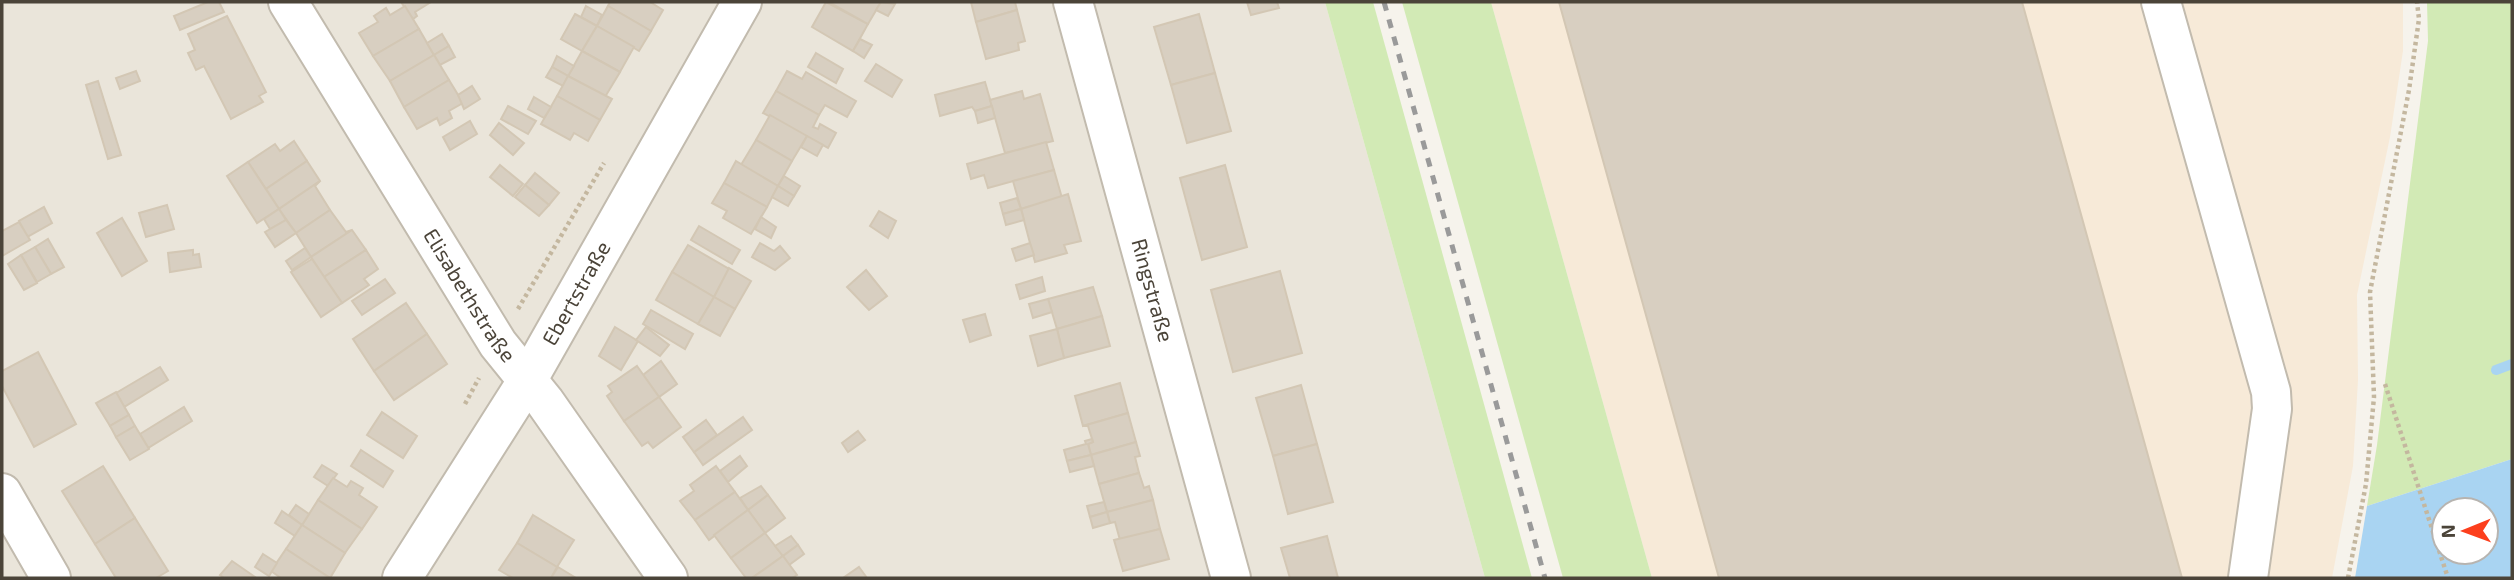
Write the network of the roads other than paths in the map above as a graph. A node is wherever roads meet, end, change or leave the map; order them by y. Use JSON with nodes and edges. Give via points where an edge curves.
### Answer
{"nodes":[{"id":1,"x":288,"y":2,"type":"edge"},
{"id":2,"x":742,"y":2,"type":"edge"},
{"id":3,"x":1073,"y":2,"type":"edge"},
{"id":4,"x":2161,"y":2,"type":"edge"},
{"id":5,"x":527,"y":381,"type":"junction"},
{"id":6,"x":2,"y":493,"type":"edge"},
{"id":7,"x":51,"y":578,"type":"edge"},
{"id":8,"x":402,"y":578,"type":"edge"},
{"id":9,"x":668,"y":578,"type":"edge"},
{"id":10,"x":1231,"y":578,"type":"edge"},
{"id":11,"x":2248,"y":578,"type":"edge"}],
"edges":[{"from":1,"to":5,"type":"street","name":"Elisabethstraße","via":[[498,344]]},
{"from":2,"to":5,"type":"street","name":"Ebertstraße"},
{"from":3,"to":10,"type":"street","name":"Ringstraße"},
{"from":4,"to":11,"type":"street","via":[[2270,392],[2272,410]]},
{"from":5,"to":8,"type":"street","name":"Ebertstraße"},
{"from":5,"to":9,"type":"street","name":"Elisabethstraße"},
{"from":6,"to":7,"type":"street"}]}
